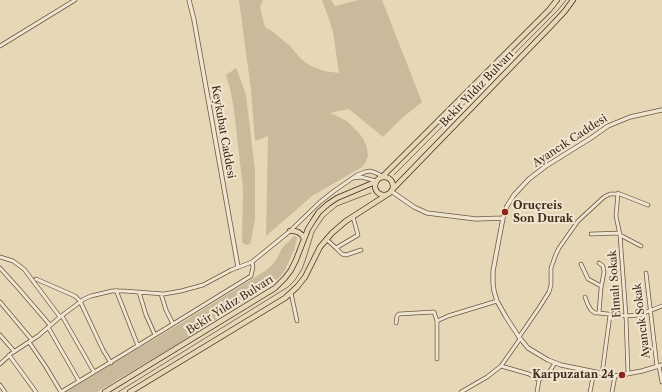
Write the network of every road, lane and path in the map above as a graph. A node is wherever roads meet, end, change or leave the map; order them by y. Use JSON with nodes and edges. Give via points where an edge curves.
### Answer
{"nodes":[{"id":1,"x":75,"y":0,"type":"edge"},
{"id":2,"x":189,"y":0,"type":"edge"},
{"id":3,"x":557,"y":0,"type":"edge"},
{"id":4,"x":573,"y":0,"type":"edge"},
{"id":5,"x":0,"y":46,"type":"edge"},
{"id":6,"x":662,"y":110,"type":"edge"},
{"id":7,"x":382,"y":176,"type":"junction"},
{"id":8,"x":352,"y":179,"type":"junction"},
{"id":9,"x":375,"y":182,"type":"junction"},
{"id":10,"x":391,"y":192,"type":"junction"},
{"id":11,"x":618,"y":193,"type":"junction"},
{"id":12,"x":648,"y":205,"type":"dead end"},
{"id":13,"x":353,"y":217,"type":"junction"},
{"id":14,"x":503,"y":218,"type":"junction"},
{"id":15,"x":290,"y":231,"type":"junction"},
{"id":16,"x":591,"y":234,"type":"dead end"},
{"id":17,"x":620,"y":234,"type":"junction"},
{"id":18,"x":304,"y":238,"type":"junction"},
{"id":19,"x":326,"y":239,"type":"junction"},
{"id":20,"x":641,"y":246,"type":"dead end"},
{"id":21,"x":336,"y":248,"type":"junction"},
{"id":22,"x":361,"y":250,"type":"dead end"},
{"id":23,"x":0,"y":257,"type":"edge"},
{"id":24,"x":252,"y":262,"type":"junction"},
{"id":25,"x":599,"y":263,"type":"dead end"},
{"id":26,"x":581,"y":264,"type":"dead end"},
{"id":27,"x":238,"y":267,"type":"junction"},
{"id":28,"x":0,"y":268,"type":"edge"},
{"id":29,"x":646,"y":273,"type":"dead end"},
{"id":30,"x":36,"y":279,"type":"dead end"},
{"id":31,"x":601,"y":286,"type":"junction"},
{"id":32,"x":116,"y":290,"type":"junction"},
{"id":33,"x":139,"y":292,"type":"junction"},
{"id":34,"x":291,"y":293,"type":"junction"},
{"id":35,"x":160,"y":294,"type":"junction"},
{"id":36,"x":585,"y":297,"type":"dead end"},
{"id":37,"x":80,"y":301,"type":"junction"},
{"id":38,"x":497,"y":301,"type":"junction"},
{"id":39,"x":0,"y":302,"type":"edge"},
{"id":40,"x":662,"y":306,"type":"edge"},
{"id":41,"x":650,"y":311,"type":"junction"},
{"id":42,"x":599,"y":313,"type":"junction"},
{"id":43,"x":610,"y":315,"type":"junction"},
{"id":44,"x":61,"y":316,"type":"junction"},
{"id":45,"x":626,"y":316,"type":"junction"},
{"id":46,"x":297,"y":321,"type":"dead end"},
{"id":47,"x":437,"y":321,"type":"junction"},
{"id":48,"x":396,"y":323,"type":"dead end"},
{"id":49,"x":173,"y":324,"type":"junction"},
{"id":50,"x":49,"y":326,"type":"junction"},
{"id":51,"x":0,"y":335,"type":"edge"},
{"id":52,"x":155,"y":335,"type":"junction"},
{"id":53,"x":520,"y":338,"type":"junction"},
{"id":54,"x":32,"y":340,"type":"junction"},
{"id":55,"x":29,"y":342,"type":"junction"},
{"id":56,"x":138,"y":346,"type":"junction"},
{"id":57,"x":14,"y":351,"type":"junction"},
{"id":58,"x":9,"y":355,"type":"junction"},
{"id":59,"x":437,"y":359,"type":"dead end"},
{"id":60,"x":111,"y":363,"type":"junction"},
{"id":61,"x":555,"y":363,"type":"junction"},
{"id":62,"x":0,"y":364,"type":"edge"},
{"id":63,"x":501,"y":366,"type":"junction"},
{"id":64,"x":659,"y":366,"type":"edge"},
{"id":65,"x":94,"y":372,"type":"junction"},
{"id":66,"x":594,"y":372,"type":"junction"},
{"id":67,"x":602,"y":374,"type":"junction"},
{"id":68,"x":628,"y":374,"type":"junction"},
{"id":69,"x":615,"y":376,"type":"junction"},
{"id":70,"x":539,"y":380,"type":"junction"},
{"id":71,"x":79,"y":381,"type":"junction"},
{"id":72,"x":662,"y":382,"type":"edge"},
{"id":73,"x":0,"y":385,"type":"edge"},
{"id":74,"x":5,"y":392,"type":"edge"},
{"id":75,"x":36,"y":392,"type":"edge"},
{"id":76,"x":61,"y":392,"type":"edge"},
{"id":77,"x":105,"y":392,"type":"edge"},
{"id":78,"x":130,"y":392,"type":"edge"},
{"id":79,"x":461,"y":392,"type":"edge"},
{"id":80,"x":537,"y":392,"type":"edge"},
{"id":81,"x":590,"y":392,"type":"edge"},
{"id":82,"x":612,"y":392,"type":"edge"}],
"edges":[{"from":1,"to":5,"type":"street"},
{"from":2,"to":27,"type":"street","name":"Keykubat Caddesi"},
{"from":3,"to":7,"type":"main road","name":"Bekir Yıldız Bulvarı"},
{"from":4,"to":10,"type":"main road","name":"Bekir Yıldız Bulvarı","via":[[565,12]]},
{"from":6,"to":14,"type":"street","name":"Ayancık Caddesi","via":[[630,117],[608,126],[546,166],[514,194]]},
{"from":7,"to":8,"type":"street","via":[[368,172]]},
{"from":7,"to":9,"type":"main road"},
{"from":7,"to":10,"type":"main road","via":[[391,180]]},
{"from":8,"to":9,"type":"street","via":[[361,177]]},
{"from":8,"to":15,"type":"street","via":[[320,202]]},
{"from":9,"to":10,"type":"main road","via":[[378,193],[382,195]]},
{"from":9,"to":18,"type":"main road","name":"Bekir Yıldız Bulvarı","via":[[342,195],[328,204],[312,221]]},
{"from":10,"to":13,"type":"main road","name":"Bekir Yıldız Bulvarı"},
{"from":10,"to":14,"type":"street","via":[[427,213],[476,219]]},
{"from":11,"to":12,"type":"street"},
{"from":11,"to":17,"type":"street","name":"Elmalı Sokak","via":[[616,216]]},
{"from":11,"to":53,"type":"street","via":[[606,196],[578,221],[559,248],[551,268],[549,292]]},
{"from":13,"to":19,"type":"main road","name":"Bekir Yıldız Bulvarı","via":[[336,228]]},
{"from":13,"to":21,"type":"street","via":[[358,235]]},
{"from":14,"to":38,"type":"street","name":"Ayancık Caddesi","via":[[493,271],[493,287]]},
{"from":15,"to":18,"type":"main road","via":[[298,232]]},
{"from":15,"to":24,"type":"street"},
{"from":16,"to":17,"type":"street"},
{"from":17,"to":20,"type":"street"},
{"from":17,"to":45,"type":"street","name":"Elmalı Sokak"},
{"from":18,"to":77,"type":"main road","name":"Bekir Yıldız Bulvarı","via":[[291,270],[275,288]]},
{"from":19,"to":21,"type":"street"},
{"from":19,"to":34,"type":"main road","name":"Bekir Yıldız Bulvarı","via":[[305,277]]},
{"from":21,"to":22,"type":"street","via":[[346,255]]},
{"from":23,"to":44,"type":"street","via":[[24,268]]},
{"from":24,"to":27,"type":"street"},
{"from":24,"to":49,"type":"street","via":[[251,276]]},
{"from":25,"to":31,"type":"street","via":[[604,270]]},
{"from":26,"to":31,"type":"street","via":[[588,279]]},
{"from":27,"to":35,"type":"street","via":[[198,287]]},
{"from":28,"to":50,"type":"street"},
{"from":29,"to":41,"type":"street","name":"Ayancık Sokak"},
{"from":30,"to":37,"type":"street","via":[[75,296]]},
{"from":31,"to":42,"type":"street"},
{"from":32,"to":33,"type":"street"},
{"from":32,"to":37,"type":"street"},
{"from":32,"to":56,"type":"street"},
{"from":33,"to":35,"type":"street"},
{"from":33,"to":52,"type":"street"},
{"from":34,"to":46,"type":"street"},
{"from":34,"to":78,"type":"main road","name":"Bekir Yıldız Bulvarı"},
{"from":35,"to":49,"type":"street"},
{"from":36,"to":42,"type":"street","via":[[591,310]]},
{"from":37,"to":44,"type":"street"},
{"from":37,"to":60,"type":"street"},
{"from":38,"to":47,"type":"street"},
{"from":38,"to":53,"type":"street","name":"Ayancık Caddesi"},
{"from":39,"to":54,"type":"street"},
{"from":40,"to":41,"type":"street"},
{"from":41,"to":45,"type":"street"},
{"from":41,"to":64,"type":"street","name":"Ayancık Sokak"},
{"from":42,"to":43,"type":"street"},
{"from":43,"to":45,"type":"street"},
{"from":43,"to":67,"type":"street"},
{"from":44,"to":50,"type":"street"},
{"from":44,"to":65,"type":"street"},
{"from":45,"to":68,"type":"street","name":"Elmalı Sokak"},
{"from":47,"to":48,"type":"street","via":[[433,312],[399,314]]},
{"from":47,"to":59,"type":"street"},
{"from":49,"to":52,"type":"street"},
{"from":50,"to":54,"type":"street"},
{"from":50,"to":71,"type":"street"},
{"from":51,"to":57,"type":"street"},
{"from":52,"to":56,"type":"street"},
{"from":53,"to":61,"type":"street","name":"Ayancık Caddesi","via":[[532,351]]},
{"from":53,"to":63,"type":"street"},
{"from":54,"to":55,"type":"street"},
{"from":55,"to":57,"type":"street"},
{"from":55,"to":76,"type":"street"},
{"from":56,"to":60,"type":"street"},
{"from":57,"to":58,"type":"street"},
{"from":58,"to":62,"type":"street"},
{"from":58,"to":75,"type":"street"},
{"from":60,"to":65,"type":"street"},
{"from":61,"to":66,"type":"street","name":"Ayancık Caddesi"},
{"from":61,"to":70,"type":"street","via":[[548,374]]},
{"from":63,"to":70,"type":"street","via":[[529,374]]},
{"from":63,"to":79,"type":"street"},
{"from":64,"to":68,"type":"street","name":"Ayancık Caddesi"},
{"from":64,"to":72,"type":"street","name":"Ayancık Sokak"},
{"from":65,"to":71,"type":"street"},
{"from":66,"to":67,"type":"street","name":"Ayancık Caddesi"},
{"from":66,"to":81,"type":"street"},
{"from":67,"to":69,"type":"street","name":"Ayancık Caddesi"},
{"from":68,"to":69,"type":"street","name":"Ayancık Caddesi"},
{"from":69,"to":82,"type":"street"},
{"from":70,"to":80,"type":"street"},
{"from":71,"to":76,"type":"street"},
{"from":73,"to":74,"type":"street"}]}
